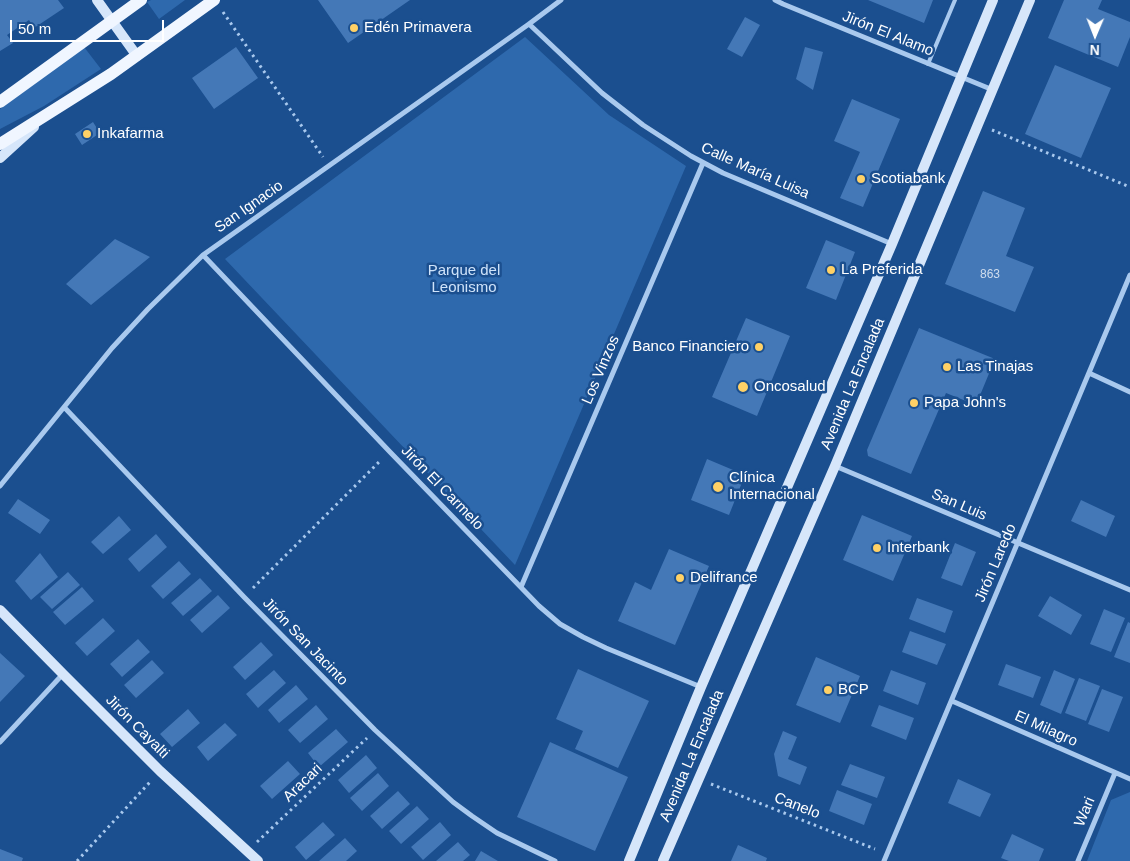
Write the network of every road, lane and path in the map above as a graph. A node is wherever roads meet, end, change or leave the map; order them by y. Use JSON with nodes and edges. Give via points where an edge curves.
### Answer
{"nodes":[{"id":1,"x":98,"y":0,"type":"edge"},
{"id":2,"x":141,"y":0,"type":"edge"},
{"id":3,"x":561,"y":0,"type":"edge"},
{"id":4,"x":775,"y":0,"type":"edge"},
{"id":5,"x":955,"y":0,"type":"edge"},
{"id":6,"x":992,"y":0,"type":"edge"},
{"id":7,"x":1030,"y":0,"type":"edge"},
{"id":8,"x":783,"y":2,"type":"edge"},
{"id":9,"x":217,"y":4,"type":"edge"},
{"id":10,"x":112,"y":20,"type":"junction"},
{"id":11,"x":529,"y":24,"type":"junction"},
{"id":12,"x":137,"y":56,"type":"junction"},
{"id":13,"x":928,"y":64,"type":"junction"},
{"id":14,"x":960,"y":77,"type":"junction"},
{"id":15,"x":993,"y":90,"type":"junction"},
{"id":16,"x":0,"y":102,"type":"edge"},
{"id":17,"x":46,"y":116,"type":"junction"},
{"id":18,"x":978,"y":124,"type":"junction"},
{"id":19,"x":0,"y":144,"type":"edge"},
{"id":20,"x":0,"y":158,"type":"edge"},
{"id":21,"x":703,"y":163,"type":"junction"},
{"id":22,"x":330,"y":165,"type":"junction"},
{"id":23,"x":1130,"y":187,"type":"edge"},
{"id":24,"x":892,"y":244,"type":"junction"},
{"id":25,"x":203,"y":255,"type":"junction"},
{"id":26,"x":1130,"y":276,"type":"edge"},
{"id":27,"x":1089,"y":373,"type":"junction"},
{"id":28,"x":1130,"y":392,"type":"edge"},
{"id":29,"x":64,"y":407,"type":"junction"},
{"id":30,"x":390,"y":452,"type":"junction"},
{"id":31,"x":835,"y":466,"type":"junction"},
{"id":32,"x":0,"y":486,"type":"edge"},
{"id":33,"x":1018,"y":543,"type":"junction"},
{"id":34,"x":521,"y":587,"type":"junction"},
{"id":35,"x":1130,"y":590,"type":"edge"},
{"id":36,"x":244,"y":597,"type":"junction"},
{"id":37,"x":0,"y":610,"type":"edge"},
{"id":38,"x":63,"y":674,"type":"junction"},
{"id":39,"x":701,"y":687,"type":"junction"},
{"id":40,"x":952,"y":700,"type":"junction"},
{"id":41,"x":375,"y":730,"type":"junction"},
{"id":42,"x":0,"y":742,"type":"edge"},
{"id":43,"x":160,"y":771,"type":"junction"},
{"id":44,"x":1115,"y":773,"type":"junction"},
{"id":45,"x":698,"y":779,"type":"junction"},
{"id":46,"x":1130,"y":779,"type":"edge"},
{"id":47,"x":247,"y":852,"type":"junction"},
{"id":48,"x":888,"y":853,"type":"junction"},
{"id":49,"x":77,"y":861,"type":"edge"},
{"id":50,"x":258,"y":861,"type":"edge"},
{"id":51,"x":555,"y":861,"type":"edge"},
{"id":52,"x":629,"y":861,"type":"edge"},
{"id":53,"x":663,"y":861,"type":"edge"},
{"id":54,"x":884,"y":861,"type":"edge"},
{"id":55,"x":1078,"y":861,"type":"edge"}],
"edges":[{"from":1,"to":10,"type":"main road"},
{"from":2,"to":10,"type":"main road"},
{"from":3,"to":11,"type":"street","name":"San Ignacio"},
{"from":4,"to":8,"type":"street","name":"Jirón El Alamo"},
{"from":5,"to":13,"type":"lane"},
{"from":6,"to":14,"type":"main road","name":"Avenida La Encalada"},
{"from":7,"to":15,"type":"main road","name":"Avenida La Encalada"},
{"from":8,"to":13,"type":"street","name":"Jirón El Alamo"},
{"from":9,"to":12,"type":"main road"},
{"from":9,"to":22,"type":"path"},
{"from":10,"to":12,"type":"main road"},
{"from":10,"to":16,"type":"main road"},
{"from":11,"to":21,"type":"street","name":"Calle María Luisa","via":[[609,98],[643,125]]},
{"from":11,"to":22,"type":"street","name":"San Ignacio"},
{"from":12,"to":17,"type":"main road"},
{"from":13,"to":14,"type":"street","name":"Jirón El Alamo"},
{"from":14,"to":15,"type":"street","name":"Jirón El Alamo"},
{"from":14,"to":24,"type":"main road","name":"Avenida La Encalada"},
{"from":15,"to":18,"type":"main road","name":"Avenida La Encalada"},
{"from":17,"to":19,"type":"main road"},
{"from":17,"to":20,"type":"main road"},
{"from":18,"to":23,"type":"path"},
{"from":18,"to":31,"type":"main road","name":"Avenida La Encalada"},
{"from":21,"to":24,"type":"street","name":"Calle María Luisa"},
{"from":21,"to":34,"type":"street","name":"Los Vinzos"},
{"from":22,"to":25,"type":"street","name":"San Ignacio"},
{"from":24,"to":39,"type":"main road","name":"Avenida La Encalada"},
{"from":25,"to":29,"type":"street","name":"San Ignacio","via":[[148,309]]},
{"from":25,"to":30,"type":"street","name":"Jirón El Carmelo"},
{"from":26,"to":27,"type":"street","name":"Jirón Laredo"},
{"from":27,"to":28,"type":"street"},
{"from":27,"to":33,"type":"street","name":"Jirón Laredo"},
{"from":29,"to":32,"type":"street","name":"San Ignacio"},
{"from":29,"to":36,"type":"street","name":"Jirón San Jacinto"},
{"from":30,"to":34,"type":"street","name":"Jirón El Carmelo"},
{"from":30,"to":36,"type":"path"},
{"from":31,"to":33,"type":"street","name":"San Luis"},
{"from":31,"to":45,"type":"main road","name":"Avenida La Encalada"},
{"from":33,"to":35,"type":"street","name":"San Luis"},
{"from":33,"to":40,"type":"street","name":"Jirón Laredo"},
{"from":34,"to":39,"type":"street","name":"Jirón El Carmelo","via":[[560,624],[583,637]]},
{"from":36,"to":41,"type":"street","name":"Jirón San Jacinto"},
{"from":37,"to":38,"type":"main road","name":"Jirón Cayalti"},
{"from":38,"to":42,"type":"street"},
{"from":38,"to":43,"type":"main road","name":"Jirón Cayalti"},
{"from":39,"to":52,"type":"main road","name":"Avenida La Encalada"},
{"from":40,"to":44,"type":"street","name":"El Milagro"},
{"from":40,"to":48,"type":"street","name":"Jirón Laredo"},
{"from":41,"to":47,"type":"path","name":"Aracari"},
{"from":41,"to":51,"type":"street","name":"Jirón San Jacinto","via":[[472,816]]},
{"from":43,"to":47,"type":"main road","name":"Jirón Cayalti"},
{"from":43,"to":49,"type":"path"},
{"from":44,"to":46,"type":"street","name":"El Milagro"},
{"from":44,"to":55,"type":"street","name":"Wari"},
{"from":45,"to":48,"type":"path","name":"Canelo"},
{"from":45,"to":53,"type":"main road","name":"Avenida La Encalada"},
{"from":47,"to":50,"type":"main road","name":"Jirón Cayalti"},
{"from":48,"to":54,"type":"street","name":"Jirón Laredo"}]}
